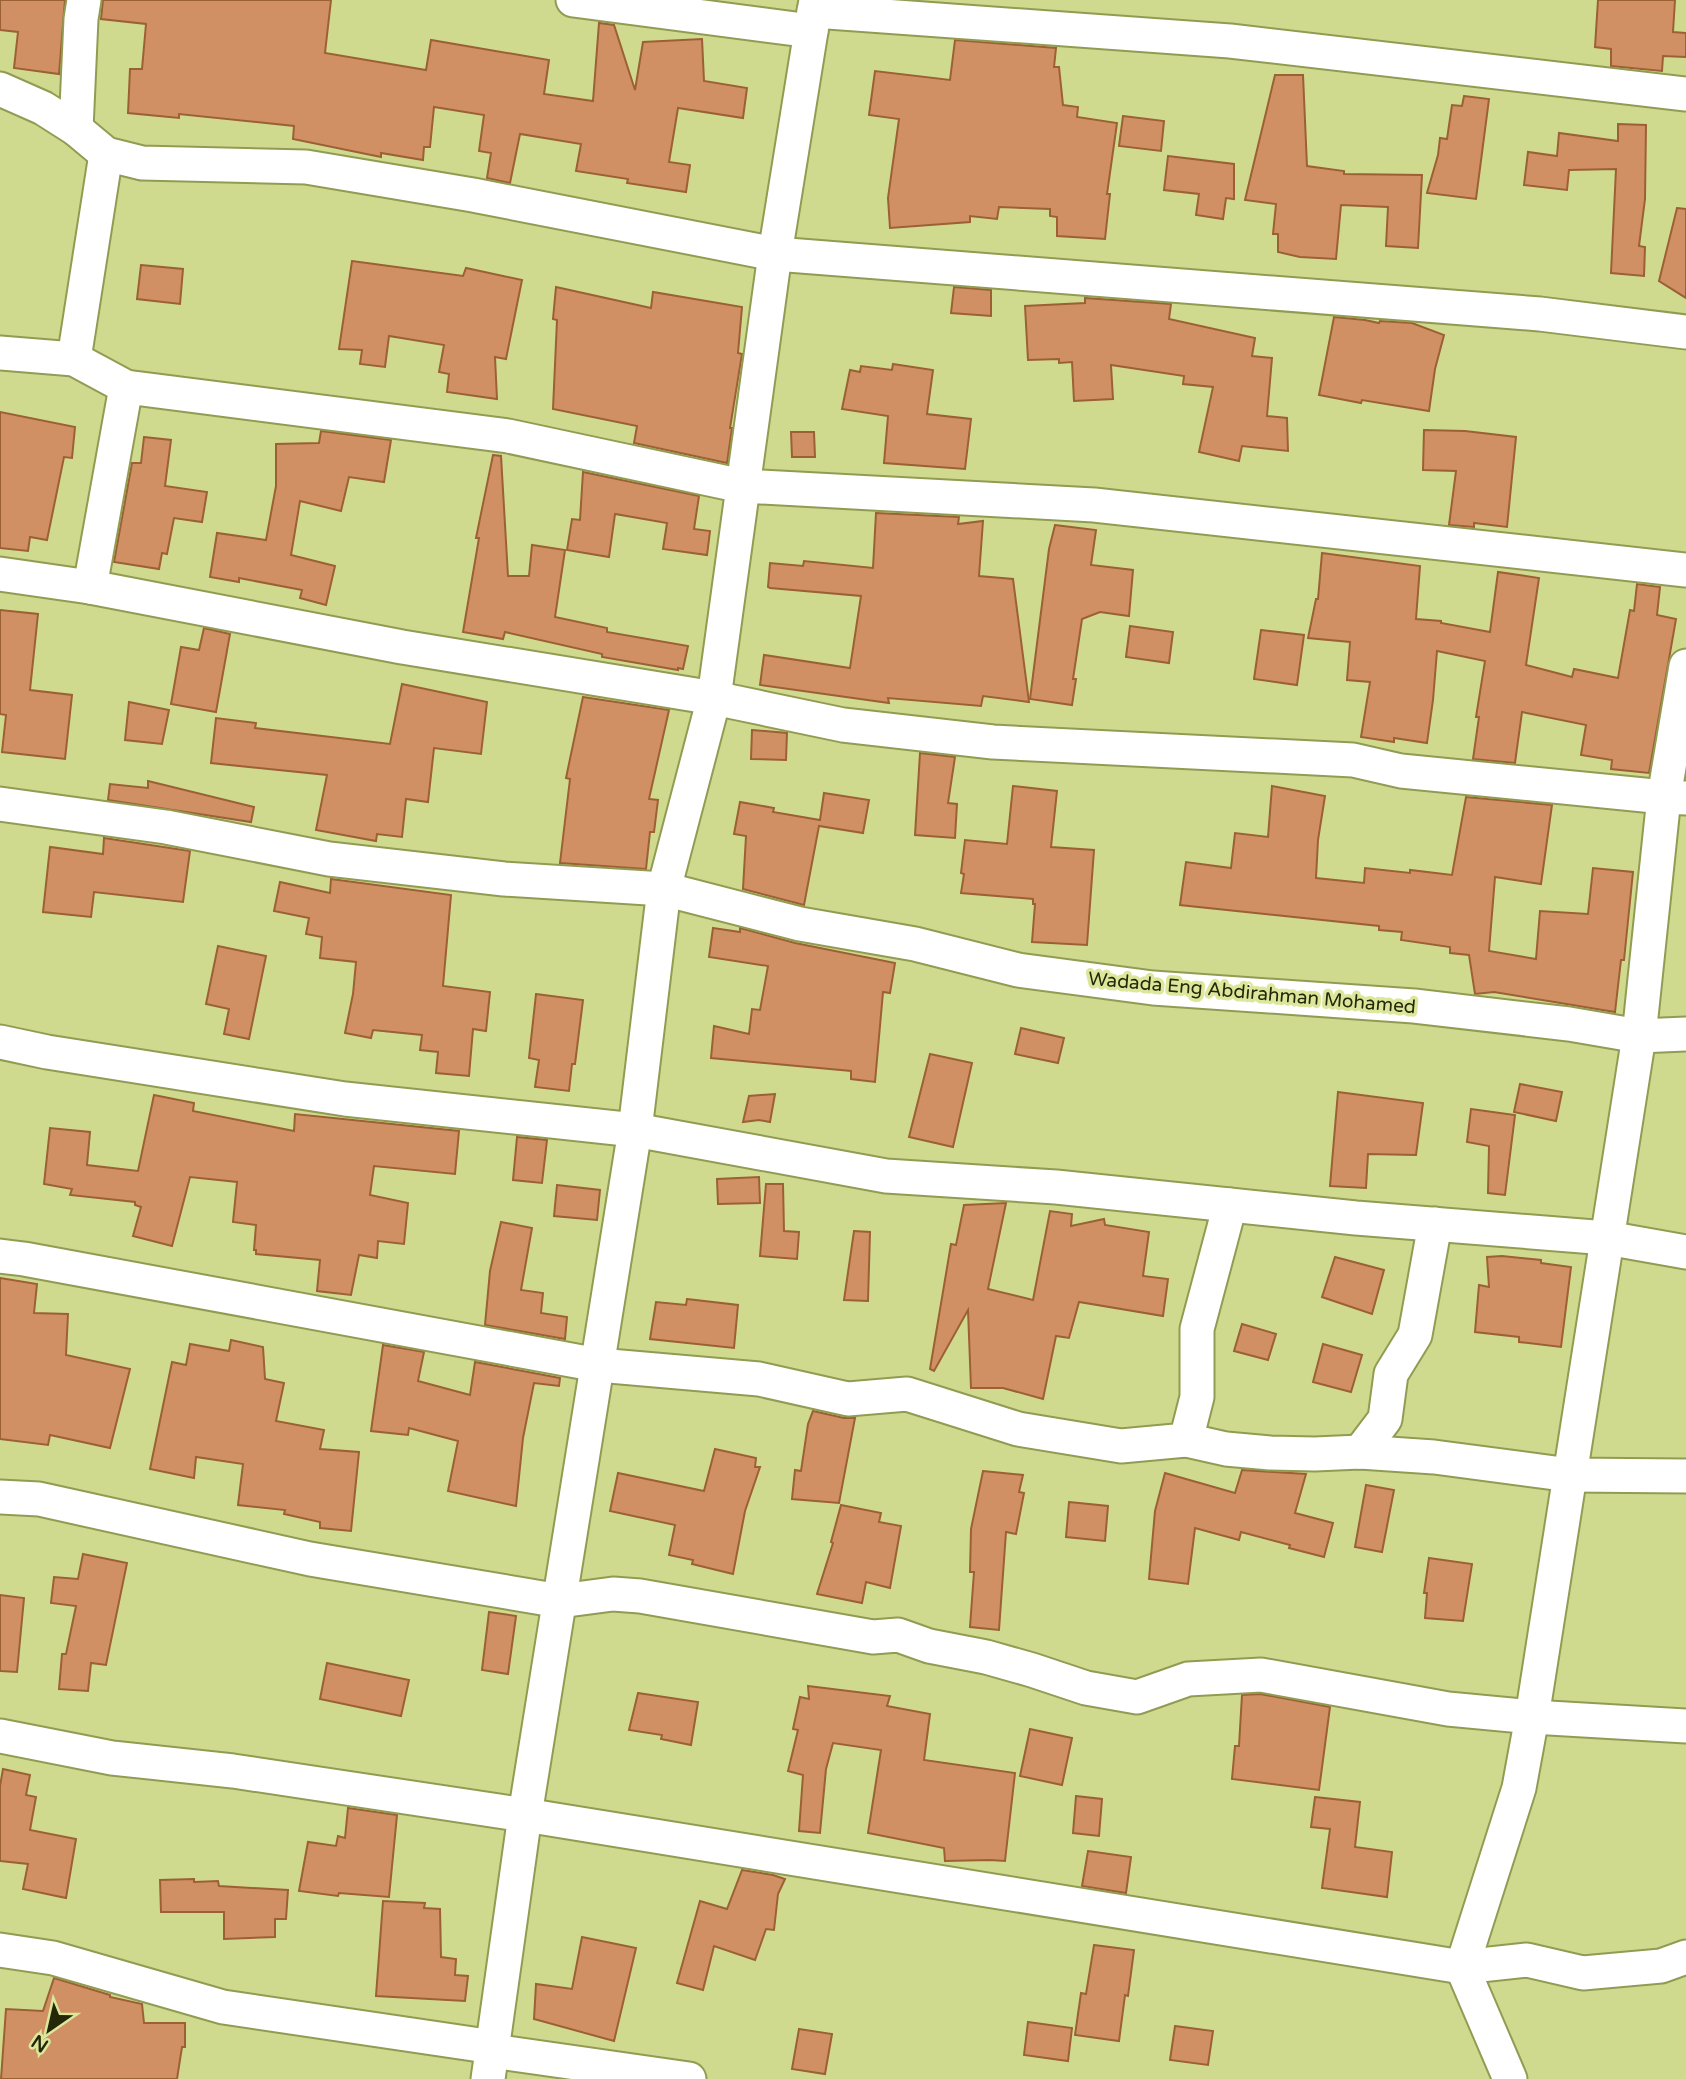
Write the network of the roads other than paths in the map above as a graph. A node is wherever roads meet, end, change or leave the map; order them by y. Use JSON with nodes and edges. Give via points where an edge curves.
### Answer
{"nodes":[{"id":1,"x":85,"y":0,"type":"edge"},
{"id":2,"x":573,"y":0,"type":"edge"},
{"id":3,"x":813,"y":14,"type":"edge"},
{"id":4,"x":0,"y":89,"type":"edge"},
{"id":5,"x":1686,"y":94,"type":"edge"},
{"id":6,"x":76,"y":129,"type":"junction"},
{"id":7,"x":106,"y":154,"type":"junction"},
{"id":8,"x":775,"y":254,"type":"junction"},
{"id":9,"x":1686,"y":332,"type":"edge"},
{"id":10,"x":0,"y":353,"type":"edge"},
{"id":11,"x":75,"y":359,"type":"junction"},
{"id":12,"x":126,"y":387,"type":"junction"},
{"id":13,"x":742,"y":486,"type":"junction"},
{"id":14,"x":1686,"y":570,"type":"edge"},
{"id":15,"x":0,"y":574,"type":"edge"},
{"id":16,"x":90,"y":587,"type":"junction"},
{"id":17,"x":1686,"y":666,"type":"edge"},
{"id":18,"x":714,"y":698,"type":"junction"},
{"id":19,"x":1675,"y":797,"type":"edge"},
{"id":20,"x":0,"y":804,"type":"edge"},
{"id":21,"x":664,"y":889,"type":"junction"},
{"id":22,"x":1686,"y":1034,"type":"edge"},
{"id":23,"x":1639,"y":1036,"type":"junction"},
{"id":24,"x":0,"y":1041,"type":"edge"},
{"id":25,"x":635,"y":1130,"type":"junction"},
{"id":26,"x":1230,"y":1205,"type":"junction"},
{"id":27,"x":1435,"y":1224,"type":"junction"},
{"id":28,"x":1607,"y":1238,"type":"junction"},
{"id":29,"x":1686,"y":1252,"type":"edge"},
{"id":30,"x":0,"y":1256,"type":"edge"},
{"id":31,"x":598,"y":1365,"type":"junction"},
{"id":32,"x":1186,"y":1440,"type":"junction"},
{"id":33,"x":1360,"y":1452,"type":"junction"},
{"id":34,"x":1570,"y":1475,"type":"junction"},
{"id":35,"x":1686,"y":1476,"type":"edge"},
{"id":36,"x":0,"y":1497,"type":"edge"},
{"id":37,"x":560,"y":1601,"type":"junction"},
{"id":38,"x":1532,"y":1717,"type":"junction"},
{"id":39,"x":1686,"y":1726,"type":"edge"},
{"id":40,"x":0,"y":1736,"type":"edge"},
{"id":41,"x":525,"y":1815,"type":"junction"},
{"id":42,"x":0,"y":1950,"type":"edge"},
{"id":43,"x":1686,"y":1956,"type":"edge"},
{"id":44,"x":1462,"y":1967,"type":"junction"},
{"id":45,"x":490,"y":2065,"type":"edge"},
{"id":46,"x":689,"y":2079,"type":"edge"},
{"id":47,"x":1510,"y":2079,"type":"edge"}],
"edges":[{"from":1,"to":6,"type":"street"},
{"from":2,"to":3,"type":"street"},
{"from":3,"to":5,"type":"street","via":[[1230,41]]},
{"from":3,"to":8,"type":"street"},
{"from":4,"to":6,"type":"street"},
{"from":6,"to":7,"type":"street"},
{"from":7,"to":8,"type":"street","via":[[142,163],[306,167]]},
{"from":7,"to":11,"type":"street"},
{"from":8,"to":9,"type":"street","via":[[1527,312]]},
{"from":8,"to":13,"type":"street"},
{"from":10,"to":11,"type":"street"},
{"from":11,"to":12,"type":"street"},
{"from":12,"to":13,"type":"street","via":[[508,436]]},
{"from":12,"to":16,"type":"street"},
{"from":13,"to":14,"type":"street","via":[[1094,505]]},
{"from":13,"to":18,"type":"street"},
{"from":15,"to":16,"type":"street"},
{"from":16,"to":18,"type":"street","via":[[402,647]]},
{"from":17,"to":19,"type":"street"},
{"from":18,"to":19,"type":"street","via":[[843,725],[993,742],[1353,760],[1401,771]]},
{"from":18,"to":21,"type":"street"},
{"from":19,"to":23,"type":"street"},
{"from":20,"to":21,"type":"street","name":"Wadada Eng Abdirahman Mohamed","via":[[166,827],[329,859],[504,879]]},
{"from":21,"to":23,"type":"street","name":"Wadada Eng Abdirahman Mohamed","via":[[800,924],[915,944],[1018,970],[1153,988],[1414,1006]]},
{"from":21,"to":25,"type":"street"},
{"from":22,"to":23,"type":"street","name":"Wadada Eng Abdirahman Mohamed"},
{"from":23,"to":28,"type":"street"},
{"from":24,"to":25,"type":"street","via":[[345,1099]]},
{"from":25,"to":26,"type":"street","via":[[886,1176]]},
{"from":25,"to":31,"type":"street"},
{"from":26,"to":27,"type":"street"},
{"from":26,"to":32,"type":"street","via":[[1198,1329],[1197,1397]]},
{"from":27,"to":28,"type":"street"},
{"from":27,"to":33,"type":"street","via":[[1415,1335],[1391,1374],[1385,1419]]},
{"from":28,"to":29,"type":"street"},
{"from":28,"to":34,"type":"street"},
{"from":30,"to":31,"type":"street"},
{"from":31,"to":32,"type":"street","via":[[759,1378],[848,1399],[907,1394],[1018,1429],[1121,1446]]},
{"from":31,"to":37,"type":"street"},
{"from":32,"to":33,"type":"street","via":[[1226,1450]]},
{"from":33,"to":34,"type":"street"},
{"from":34,"to":35,"type":"street"},
{"from":34,"to":38,"type":"street"},
{"from":36,"to":37,"type":"street","via":[[39,1499],[310,1559]]},
{"from":37,"to":38,"type":"street","via":[[613,1594],[640,1596],[873,1637],[898,1635],[1086,1688],[1137,1697],[1188,1679],[1261,1675],[1448,1709]]},
{"from":37,"to":41,"type":"street"},
{"from":38,"to":39,"type":"street"},
{"from":38,"to":44,"type":"street","via":[[1519,1787]]},
{"from":40,"to":41,"type":"street","via":[[112,1758],[233,1771]]},
{"from":41,"to":44,"type":"street"},
{"from":41,"to":45,"type":"street"},
{"from":42,"to":45,"type":"street","via":[[53,1958],[223,2007],[480,2045]]},
{"from":43,"to":44,"type":"street","via":[[1661,1966],[1583,1973],[1527,1960]]},
{"from":44,"to":47,"type":"street"},
{"from":45,"to":46,"type":"street"}]}
